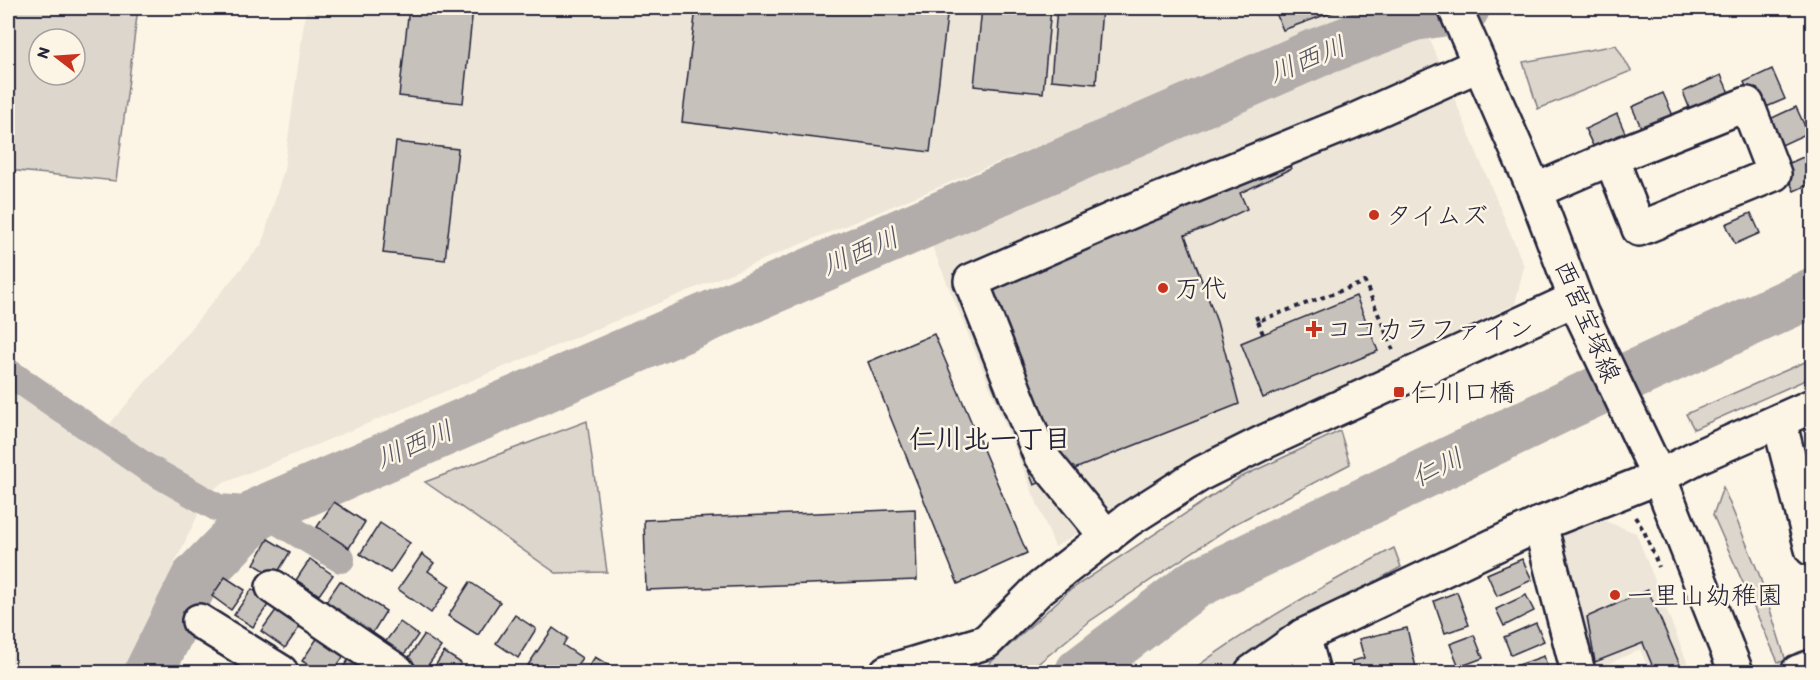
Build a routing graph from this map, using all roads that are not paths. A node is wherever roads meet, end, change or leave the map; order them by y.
1 (1460, 20) edge
2 (1478, 65) junction
3 (1611, 158) junction
4 (1535, 191) junction
5 (1578, 306) junction
6 (1812, 406) edge
7 (1779, 420) junction
8 (1657, 471) junction
9 (1540, 524) junction
10 (1107, 537) junction
11 (1812, 549) edge
12 (273, 587) dead end
13 (199, 621) dead end
14 (1303, 636) junction
15 (986, 642) junction
16 (1812, 667) edge
17 (281, 672) edge
18 (398, 672) edge
19 (886, 672) edge
20 (957, 672) edge
21 (1252, 672) edge
22 (1313, 672) edge
23 (1578, 672) edge
24 (1736, 672) edge
25 (1798, 672) edge

1 - 2 street, 西宮宝塚線
2 - 4 street, 西宮宝塚線
2 - 10 street
3 - 3 street
3 - 4 street
4 - 5 street, 西宮宝塚線
5 - 8 street, 西宮宝塚線
5 - 10 street
6 - 7 street
7 - 8 street
7 - 11 street
8 - 9 street
8 - 24 street, 西宮宝塚線
9 - 14 street
9 - 23 street
10 - 15 street
12 - 18 street
13 - 17 street
14 - 21 street
14 - 22 street
15 - 19 street
15 - 20 street
16 - 25 street

